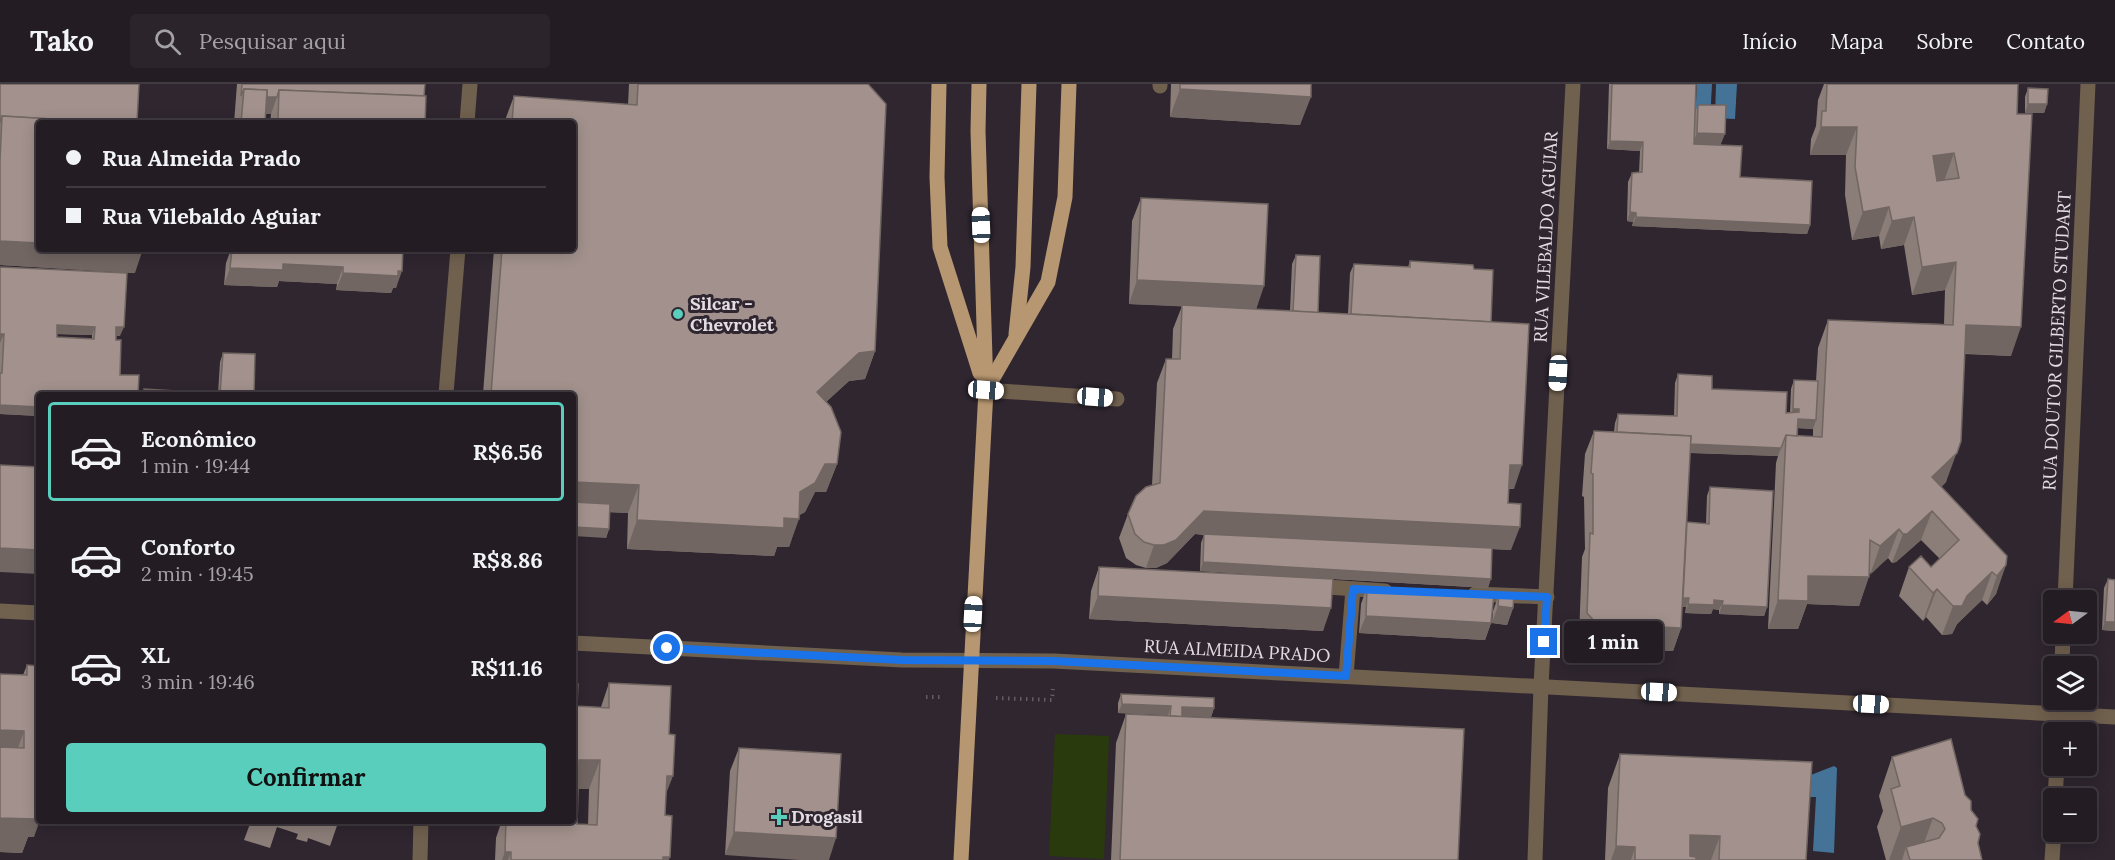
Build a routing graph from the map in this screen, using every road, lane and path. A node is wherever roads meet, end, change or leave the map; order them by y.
1 (470, 84) edge
2 (939, 84) edge
3 (979, 84) edge
4 (1029, 84) edge
5 (1069, 84) edge
6 (1573, 84) edge
7 (2088, 84) edge
8 (467, 120) edge
9 (458, 252) edge
10 (1016, 340) junction
11 (986, 390) junction
12 (446, 392) edge
13 (1117, 399) dead end
14 (1294, 585) edge
15 (1353, 589) junction
16 (2065, 590) edge
17 (1400, 591) edge
18 (1458, 594) edge
19 (1547, 597) junction
20 (0, 611) edge
21 (36, 614) edge
22 (576, 643) edge
23 (970, 660) junction
24 (1346, 676) junction
25 (1541, 686) junction
26 (2043, 706) edge
27 (2076, 710) edge
28 (2115, 717) edge
29 (422, 824) edge
30 (2053, 842) edge
31 (420, 860) edge
32 (961, 860) edge
33 (1536, 860) edge
34 (2052, 860) edge

1 - 8 street
2 - 11 main road
3 - 11 main road
4 - 10 main road
5 - 10 main road
6 - 19 street, RUA VILEBALDO AGUIAR
7 - 16 street, RUA DOUTOR GILBERTO STUDART
9 - 12 street
10 - 11 main road
11 - 13 street
11 - 23 main road
14 - 15 street
15 - 17 street
15 - 24 street
18 - 19 street
19 - 25 street, RUA VILEBALDO AGUIAR
20 - 21 street
22 - 23 street, RUA ALMEIDA PRADO
23 - 24 street, RUA ALMEIDA PRADO
23 - 32 main road
24 - 25 street, RUA ALMEIDA PRADO
25 - 26 street, RUA ALMEIDA PRADO
25 - 33 street, RUA VILEBALDO AGUIAR
27 - 28 street, RUA ALMEIDA PRADO
29 - 31 street
30 - 34 street

